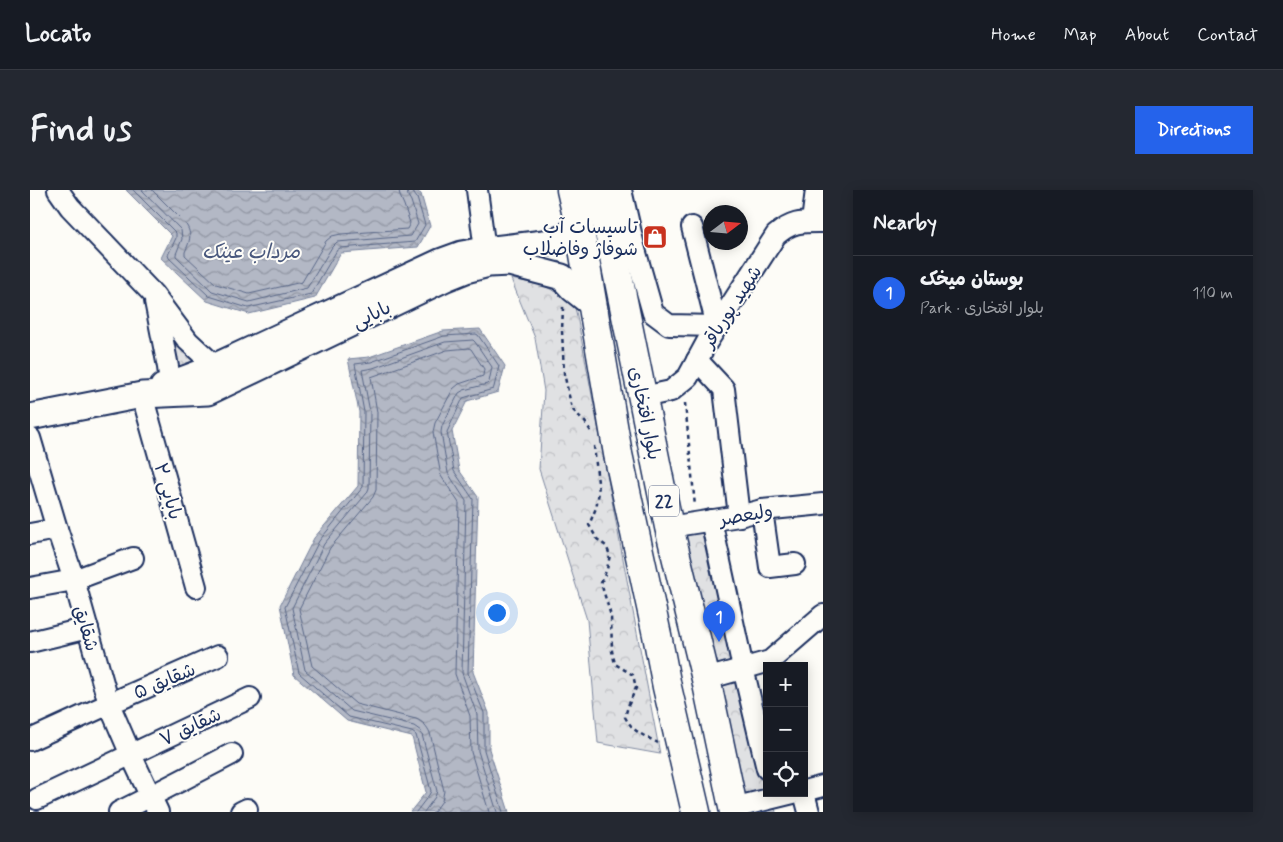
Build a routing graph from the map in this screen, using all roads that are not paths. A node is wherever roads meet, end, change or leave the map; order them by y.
1 (58, 190) edge
2 (477, 190) edge
3 (571, 190) edge
4 (598, 190) edge
5 (621, 190) edge
6 (816, 190) edge
7 (817, 222) edge
8 (579, 225) junction
9 (692, 228) dead end
10 (552, 242) junction
11 (485, 250) junction
12 (558, 277) junction
13 (153, 294) junction
14 (593, 305) junction
15 (717, 326) junction
16 (697, 360) junction
17 (215, 366) junction
18 (170, 384) junction
19 (142, 395) junction
20 (643, 397) junction
21 (30, 417) edge
22 (30, 438) edge
23 (35, 475) edge
24 (823, 504) edge
25 (762, 510) junction
26 (739, 516) junction
27 (711, 520) junction
28 (669, 527) junction
29 (57, 529) junction
30 (30, 534) edge
31 (133, 558) dead end
32 (795, 564) dead end
33 (74, 580) junction
34 (196, 587) dead end
35 (30, 588) edge
36 (686, 600) junction
37 (823, 615) edge
38 (88, 628) junction
39 (657, 635) junction
40 (30, 642) edge
41 (218, 656) dead end
42 (742, 668) junction
43 (706, 679) junction
44 (250, 698) dead end
45 (109, 704) junction
46 (714, 722) junction
47 (30, 740) edge
48 (763, 753) edge
49 (232, 754) dead end
50 (131, 755) junction
51 (823, 786) edge
52 (808, 791) edge
53 (805, 797) edge
54 (37, 799) dead end
55 (779, 799) edge
56 (155, 804) edge
57 (694, 805) edge
58 (734, 810) edge
59 (119, 812) edge
60 (808, 812) edge

1 - 13 street
2 - 11 street
3 - 8 highway, بلوار افتخاری / 22
4 - 20 highway, بلوار افتخاری / 22
5 - 15 street
6 - 7 street
7 - 15 street, شهید پورباقر
8 - 10 main road, بابایی
8 - 14 highway, بلوار افتخاری / 22
9 - 15 street
10 - 11 main road, بابایی
10 - 12 main road
11 - 17 main road, بابایی
12 - 14 main road, بابایی
12 - 19 main road, بابایی
13 - 17 street
13 - 18 street
14 - 39 highway, بلوار افتخاری / 22
15 - 16 street, شهید پورباقر
16 - 20 street, شهید پورباقر
16 - 26 street
17 - 18 main road, بابایی
18 - 19 main road, بابایی
19 - 21 main road, بابایی
19 - 34 street, بابایی ۲
20 - 28 highway, بلوار افتخاری / 22
22 - 23 street, شقایق
23 - 29 street, شقایق
24 - 25 street, ولیعصر
25 - 26 street, ولیعصر
25 - 32 street
26 - 27 street, ولیعصر
27 - 28 street, ولیعصر
27 - 42 street
28 - 36 highway, بلوار افتخاری / 22
29 - 30 street
29 - 33 street, شقایق
31 - 33 street
33 - 35 street
33 - 38 street, شقایق
36 - 39 highway
36 - 43 highway, بلوار افتخاری / 22
37 - 42 street
38 - 40 street
38 - 45 street, شقایق
39 - 57 highway, بلوار افتخاری / 22
41 - 45 street, شقایق ۵
42 - 43 street
42 - 48 street
43 - 46 highway, بلوار افتخاری / 22
44 - 50 street, شقایق ۷
45 - 47 street, شقایق ۵
45 - 50 street, شقایق
46 - 57 highway
46 - 58 highway, بلوار افتخاری / 22
49 - 56 street
50 - 54 street, شقایق ۷
50 - 56 street, شقایق
51 - 52 street
53 - 60 street
55 - 58 street
56 - 59 street

